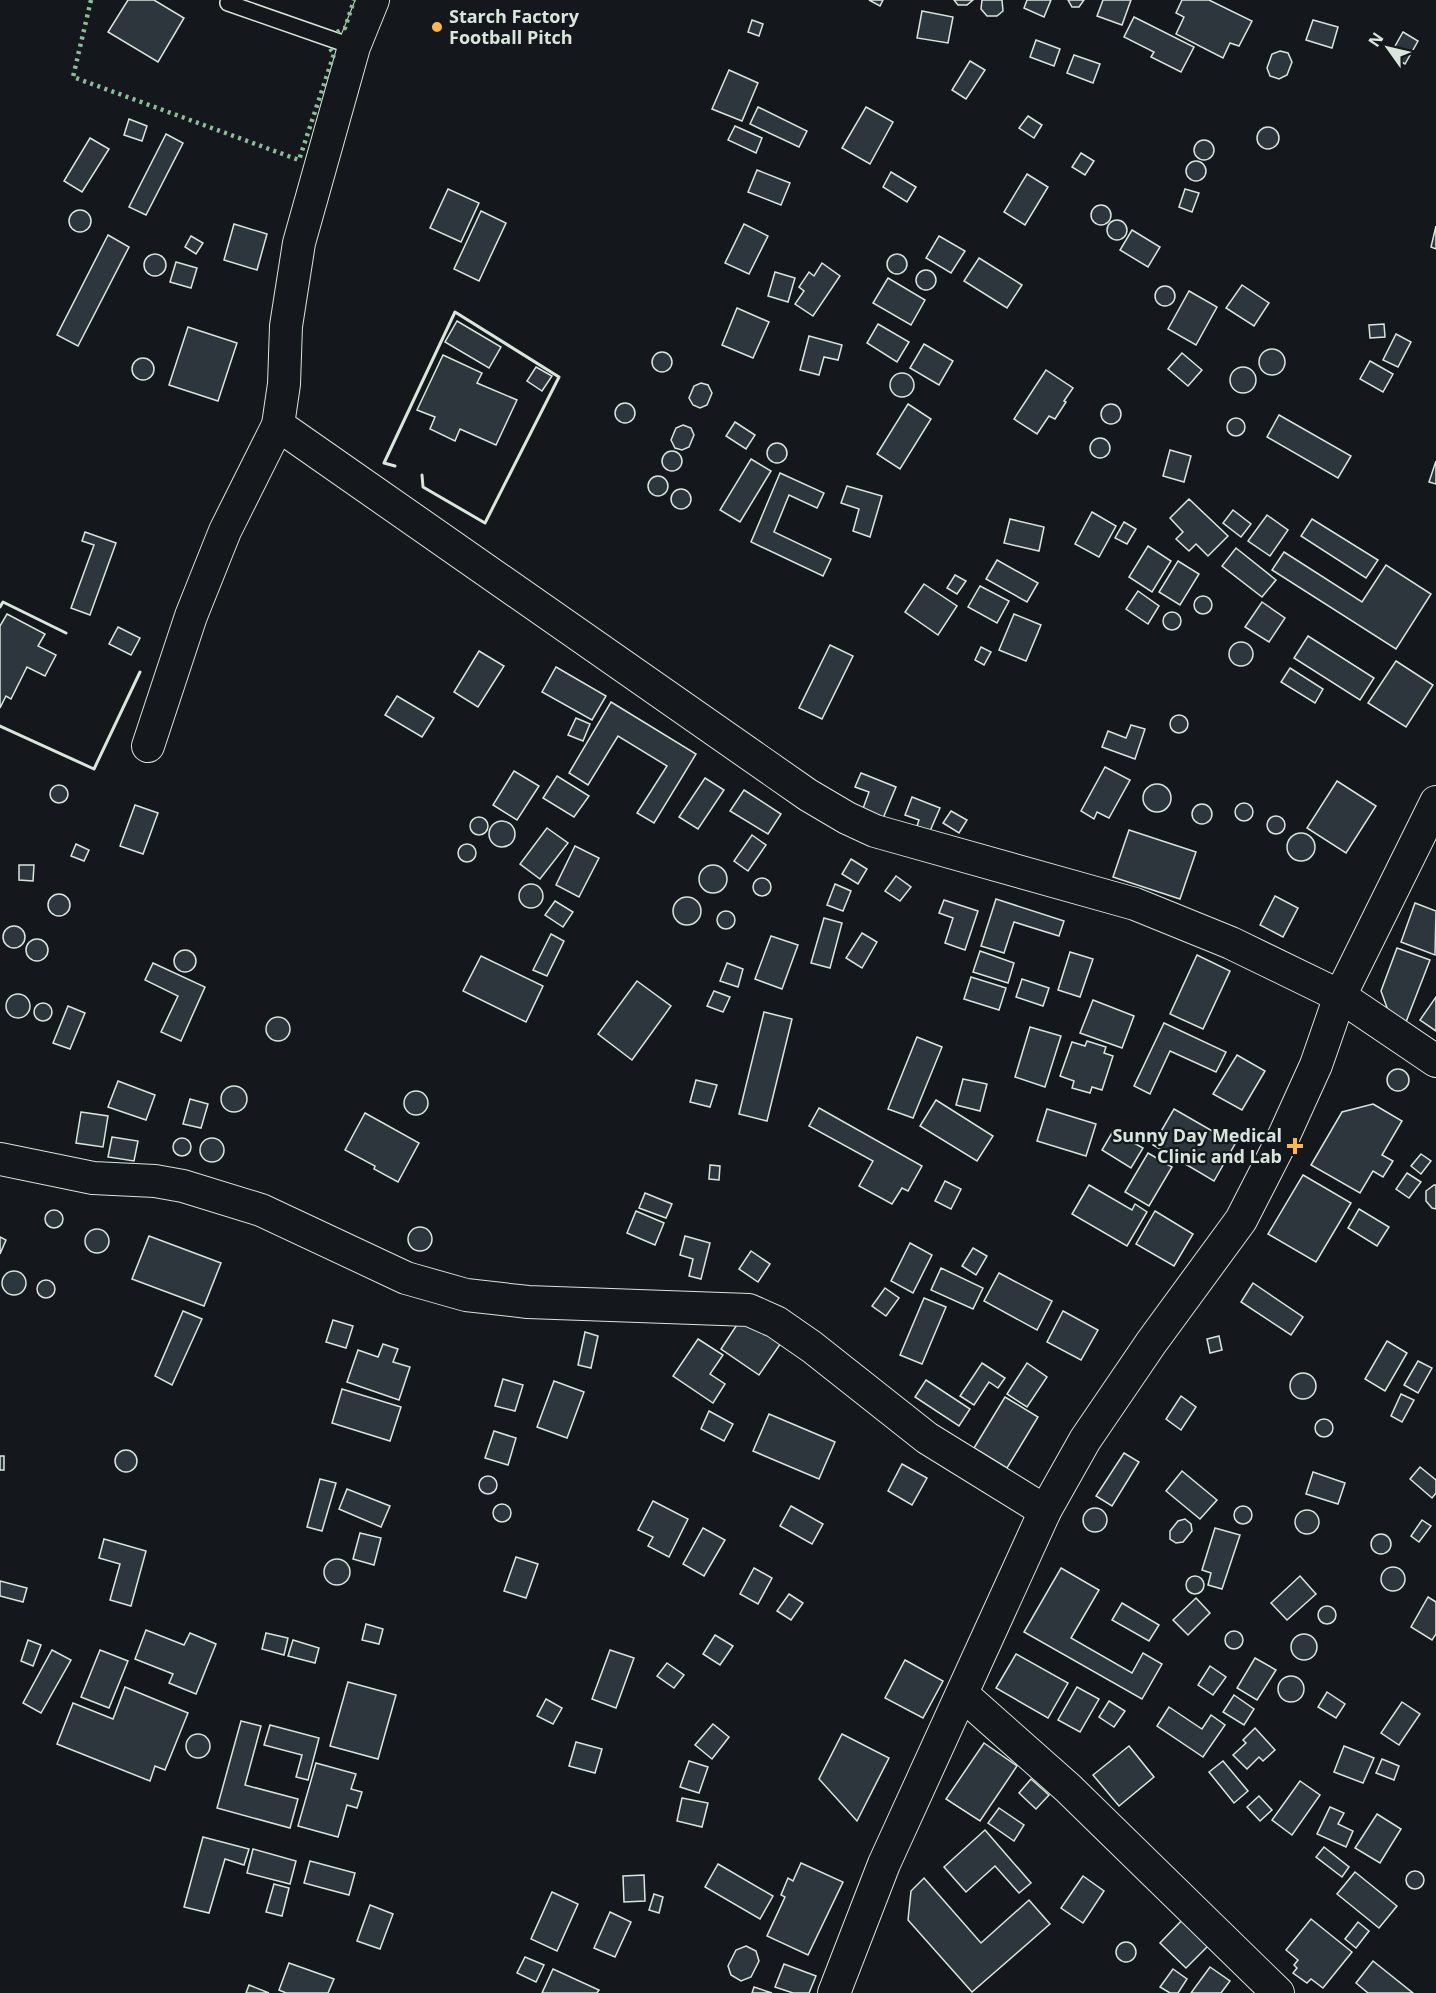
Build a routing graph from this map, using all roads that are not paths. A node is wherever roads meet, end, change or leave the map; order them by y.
1 (373, 0) edge
2 (228, 3) dead end
3 (354, 47) junction
4 (278, 425) junction
5 (148, 746) dead end
6 (1436, 802) edge
7 (1340, 996) junction
8 (1436, 1061) edge
9 (0, 1159) edge
10 (1045, 1511) junction
11 (962, 1694) junction
12 (834, 1993) edge
13 (1278, 1993) edge

1 - 3 street
2 - 3 lane
3 - 4 street
4 - 5 street
4 - 7 street
6 - 7 street
7 - 8 street
7 - 10 street
9 - 10 street
10 - 11 street
11 - 12 street
11 - 13 street

